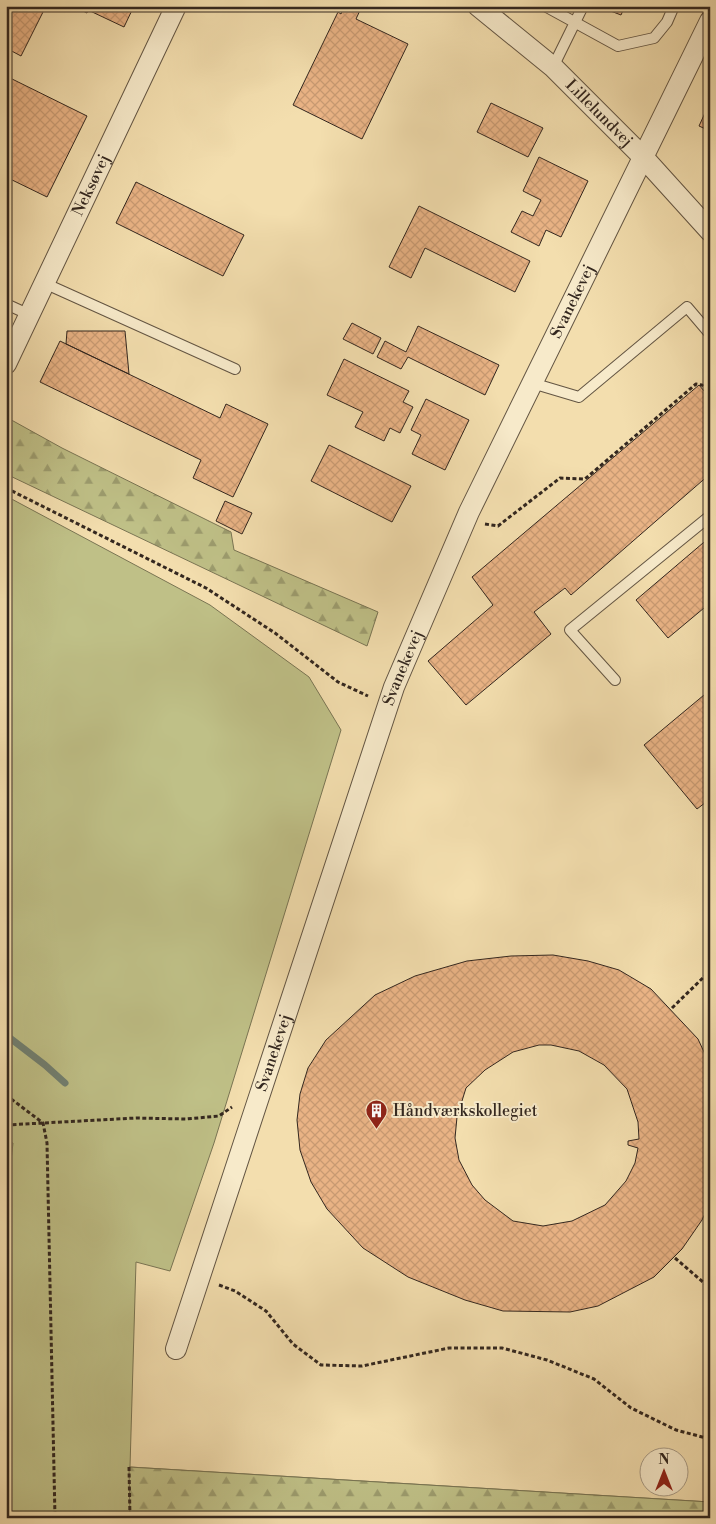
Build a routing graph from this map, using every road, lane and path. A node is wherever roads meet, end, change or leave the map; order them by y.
1 (176, 6) edge
2 (478, 6) edge
3 (545, 6) edge
4 (583, 6) edge
5 (674, 6) edge
6 (710, 21) edge
7 (574, 24) junction
8 (553, 67) junction
9 (643, 157) junction
10 (710, 231) edge
11 (44, 283) junction
12 (6, 304) edge
13 (30, 315) junction
14 (710, 334) edge
15 (6, 364) edge
16 (235, 369) dead end
17 (532, 383) junction
18 (710, 394) edge
19 (6, 488) edge
20 (469, 512) junction
21 (710, 516) edge
22 (615, 680) dead end
23 (371, 698) dead end
24 (710, 971) edge
25 (672, 1008) dead end
26 (6, 1095) edge
27 (235, 1104) dead end
28 (43, 1124) junction
29 (6, 1125) edge
30 (675, 1258) dead end
31 (199, 1278) junction
32 (710, 1288) edge
33 (176, 1349) dead end
34 (710, 1440) edge
35 (130, 1467) dead end
36 (55, 1518) edge
37 (130, 1518) edge

1 - 11 street, Neksøvej
2 - 8 street, Lillelundvej
3 - 7 lane
4 - 7 lane
5 - 7 lane
6 - 9 street, Svanekevej
7 - 8 lane
8 - 9 street, Lillelundvej
9 - 10 street, Lillelundvej
9 - 17 street, Svanekevej
11 - 13 street, Neksøvej
11 - 16 lane
12 - 13 lane
13 - 15 street, Neksøvej
14 - 17 lane
17 - 20 street, Svanekevej
18 - 20 path
19 - 23 path
20 - 31 street, Svanekevej
21 - 22 lane
24 - 25 path
26 - 28 path
27 - 28 path
28 - 29 path
28 - 36 path
30 - 32 path
31 - 33 street, Svanekevej
31 - 34 path
35 - 37 path

